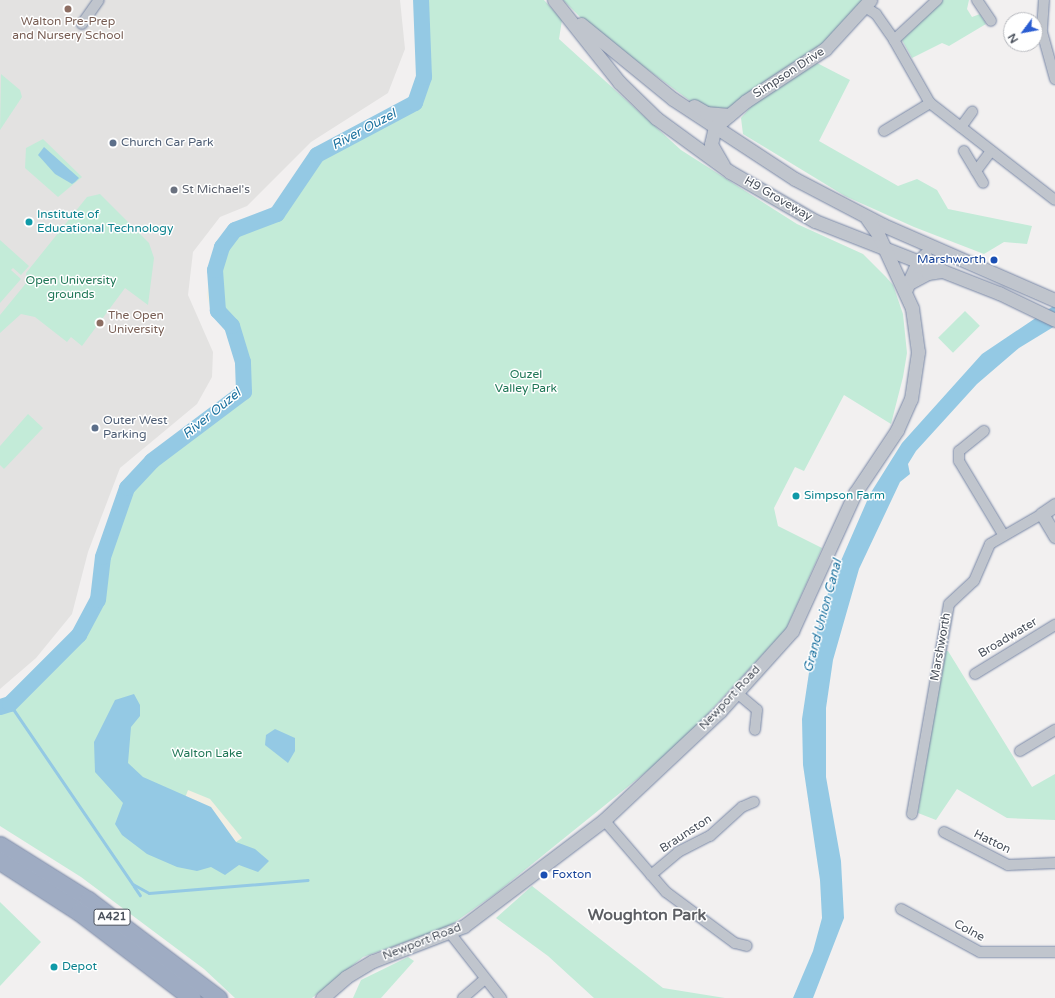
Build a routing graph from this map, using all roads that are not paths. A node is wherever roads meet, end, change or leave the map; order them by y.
1 (99, 0) edge
2 (555, 0) edge
3 (937, 0) edge
4 (978, 0) edge
5 (1044, 0) edge
6 (868, 3) edge
7 (991, 21) dead end
8 (82, 24) dead end
9 (894, 40) junction
10 (1053, 65) edge
11 (633, 68) junction
12 (1055, 79) edge
13 (930, 103) junction
14 (734, 112) junction
15 (972, 112) dead end
16 (961, 127) junction
17 (884, 131) dead end
18 (717, 134) junction
19 (688, 142) junction
20 (964, 151) dead end
21 (991, 151) junction
22 (976, 171) junction
23 (730, 172) junction
24 (983, 183) dead end
25 (1055, 200) edge
26 (867, 218) junction
27 (936, 247) junction
28 (884, 248) junction
29 (919, 260) junction
30 (943, 271) junction
31 (908, 287) junction
32 (1055, 300) edge
33 (1055, 320) edge
34 (984, 431) dead end
35 (1055, 505) edge
36 (1042, 514) junction
37 (1004, 536) junction
38 (1055, 536) edge
39 (1055, 625) edge
40 (975, 674) dead end
41 (737, 693) junction
42 (755, 730) dead end
43 (1055, 730) edge
44 (1020, 751) dead end
45 (754, 802) dead end
46 (912, 814) dead end
47 (604, 820) junction
48 (944, 832) dead end
49 (0, 845) edge
50 (0, 861) edge
51 (1055, 863) edge
52 (651, 875) junction
53 (901, 909) dead end
54 (450, 933) junction
55 (748, 946) dead end
56 (1055, 952) edge
57 (485, 979) junction
58 (192, 998) edge
59 (218, 998) edge
60 (323, 998) edge
61 (463, 998) edge
62 (501, 998) edge

1 - 8 street
2 - 11 street, H9 Groveway
2 - 19 street, H9 Groveway
3 - 9 street
4 - 7 street
5 - 10 street
6 - 9 street
6 - 14 street, Simpson Drive
9 - 13 street
10 - 12 street
11 - 14 street
11 - 18 street, H9 Groveway
13 - 16 street
13 - 17 street
14 - 18 street
15 - 16 street
16 - 21 street
18 - 19 street
18 - 23 street
18 - 26 street, H9 Groveway
19 - 23 street, H9 Groveway
20 - 22 street
21 - 22 street
21 - 25 street
22 - 24 street
23 - 28 street, H9 Groveway
26 - 27 street, H9 Groveway
26 - 28 street, Newport Road
27 - 29 street
27 - 32 street, H9 Groveway
28 - 29 street, H9 Groveway
28 - 31 street, Newport Road
29 - 30 street, H9 Groveway
29 - 31 street
30 - 31 street
30 - 33 street, H9 Groveway
31 - 41 street, Newport Road
34 - 37 street
35 - 36 street, Marshworth
36 - 37 street, Marshworth
36 - 38 street
37 - 46 street, Marshworth
39 - 40 street, Broadwater
41 - 42 street
41 - 47 street, Newport Road
43 - 44 street
45 - 52 street, Braunston
47 - 52 street
47 - 54 street, Newport Road
48 - 51 street, Hatton
49 - 59 highway, A421
50 - 58 highway, A421
52 - 55 street
53 - 56 street, Colne
54 - 57 street
54 - 60 street, Newport Road
57 - 61 street
57 - 62 street

